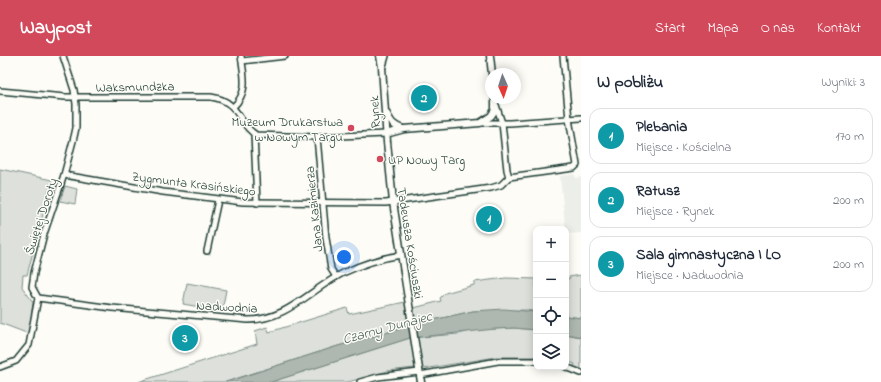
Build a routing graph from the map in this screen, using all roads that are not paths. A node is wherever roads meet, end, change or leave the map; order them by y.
1 (62, 56) edge
2 (285, 56) edge
3 (380, 56) edge
4 (386, 56) edge
5 (490, 56) edge
6 (562, 56) edge
7 (242, 58) edge
8 (382, 67) junction
9 (491, 68) edge
10 (0, 91) edge
11 (75, 97) junction
12 (496, 104) edge
13 (497, 104) edge
14 (233, 107) junction
15 (386, 112) junction
16 (581, 118) edge
17 (569, 119) junction
18 (480, 123) junction
19 (502, 123) junction
20 (404, 129) junction
21 (254, 134) junction
22 (386, 134) junction
23 (317, 137) junction
24 (64, 175) junction
25 (508, 177) junction
26 (218, 200) junction
27 (322, 202) junction
28 (393, 202) junction
29 (257, 203) junction
30 (207, 251) dead end
31 (401, 255) junction
32 (336, 277) junction
33 (38, 298) junction
34 (533, 361) edge
35 (0, 367) edge
36 (569, 368) edge
37 (581, 373) edge
38 (420, 377) edge
39 (360, 382) edge

1 - 11 street, Świętej Doroty
2 - 7 street
3 - 8 street, Rynek
4 - 8 street, Rynek
5 - 9 street
6 - 17 street
7 - 14 street
8 - 15 street, Rynek
10 - 11 street, Waksmundzka
11 - 14 street, Waksmundzka
11 - 24 street, Świętej Doroty
12 - 18 street
13 - 19 street
14 - 21 street, Waksmundzka
15 - 20 street
15 - 22 street, Rynek
16 - 17 street, Rynek
17 - 19 street, Rynek
17 - 25 street
18 - 19 street, Rynek
18 - 20 street, Rynek
19 - 25 street
20 - 22 street, Rynek
21 - 23 street
21 - 29 street
22 - 23 street
22 - 28 street, Tadeusza Kościuszki
23 - 27 street, Jana Kazimierza
24 - 26 street, Zygmunta Krasińskiego
24 - 33 street, Świętej Doroty
25 - 28 street, Zygmunta Krasińskiego
26 - 29 street, Zygmunta Krasińskiego
26 - 30 street
27 - 28 street, Zygmunta Krasińskiego
27 - 29 street, Zygmunta Krasińskiego
27 - 32 street, Jana Kazimierza
28 - 31 street, Tadeusza Kościuszki
31 - 32 street, Nadwodnia
31 - 38 street, Tadeusza Kościuszki
32 - 33 street, Nadwodnia
33 - 35 street, Świętej Doroty
34 - 38 street
36 - 37 street
38 - 39 street

